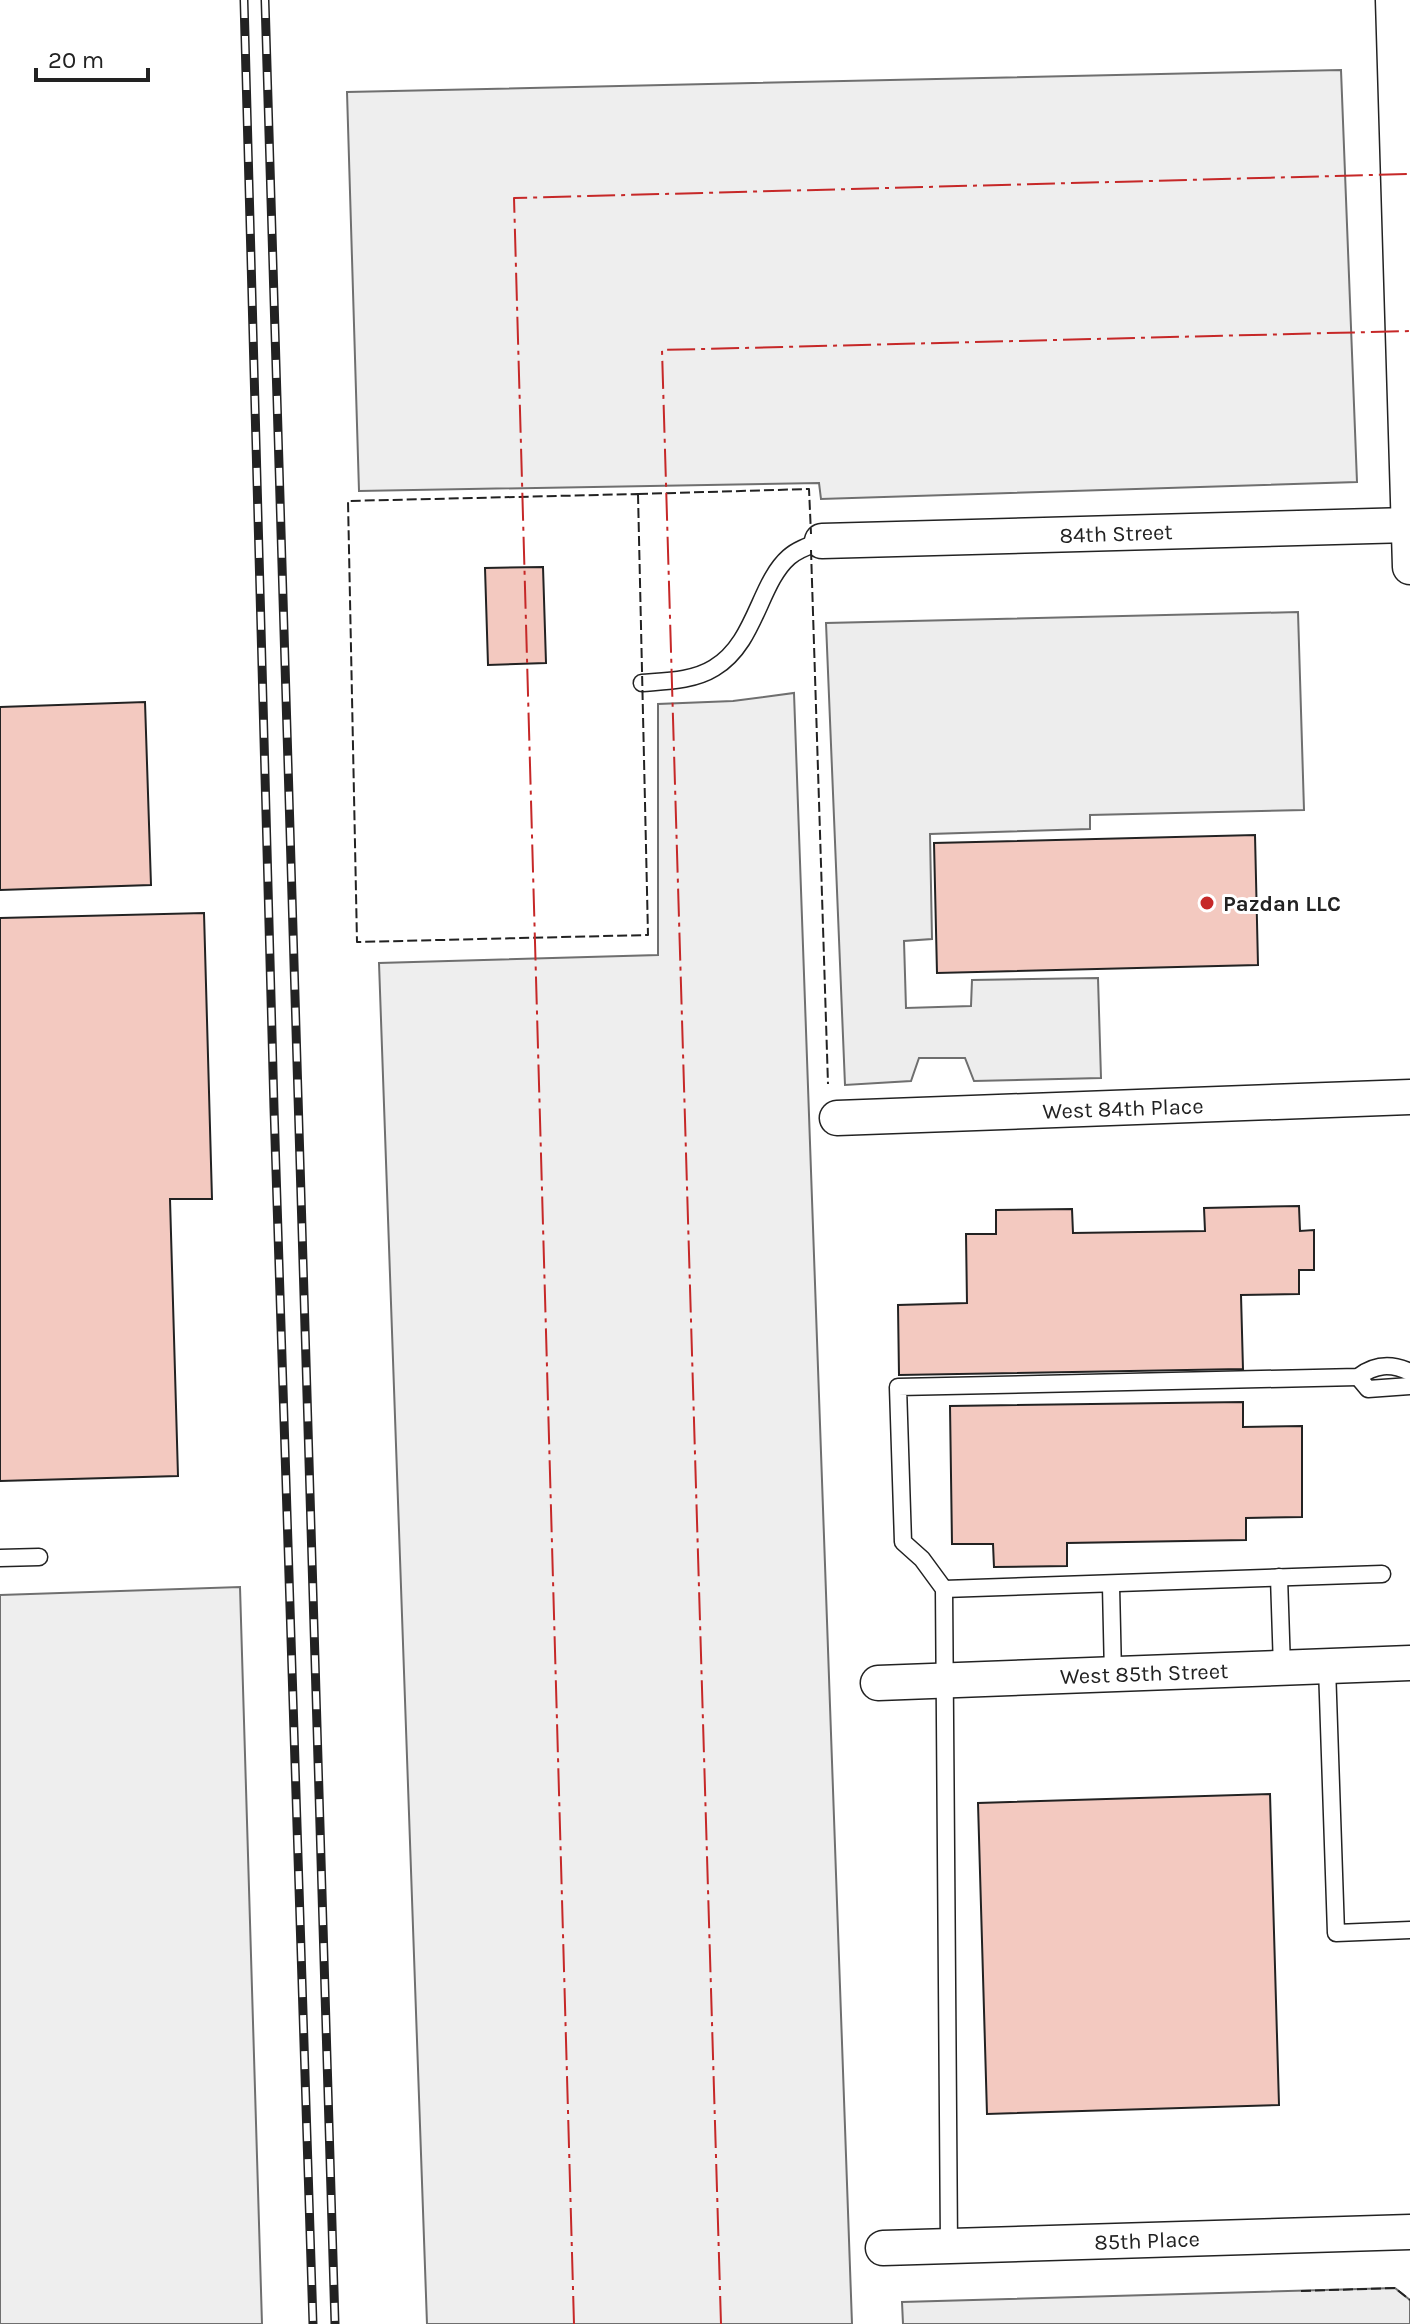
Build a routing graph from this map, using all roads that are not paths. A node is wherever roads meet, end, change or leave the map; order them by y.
1 (1393, 0) edge
2 (1409, 525) edge
3 (822, 541) joint
4 (1410, 567) edge
5 (642, 683) dead end
6 (1410, 1097) edge
7 (837, 1118) dead end
8 (1410, 1372) edge
9 (1358, 1377) junction
10 (1410, 1386) edge
11 (39, 1557) dead end
12 (0, 1558) edge
13 (1382, 1574) dead end
14 (1279, 1577) junction
15 (1111, 1586) junction
16 (944, 1589) junction
17 (1410, 1663) edge
18 (1327, 1667) junction
19 (1282, 1668) junction
20 (1113, 1675) junction
21 (945, 1680) junction
22 (878, 1683) dead end
23 (1410, 1930) edge
24 (1410, 2232) edge
25 (949, 2245) junction
26 (883, 2248) dead end

1 - 2 street
2 - 3 street, 84th Street
2 - 4 street
3 - 5 lane
6 - 7 street, West 84th Place
8 - 9 lane
9 - 10 lane
9 - 16 lane
11 - 12 lane
13 - 14 lane
14 - 15 lane
14 - 19 lane
15 - 16 lane
15 - 20 lane
16 - 21 lane
17 - 18 street, West 85th Street
18 - 19 street, West 85th Street
18 - 23 lane
19 - 20 street, West 85th Street
20 - 21 street, West 85th Street
21 - 22 street, West 85th Street
21 - 25 lane
24 - 25 street, 85th Place
25 - 26 street, 85th Place

